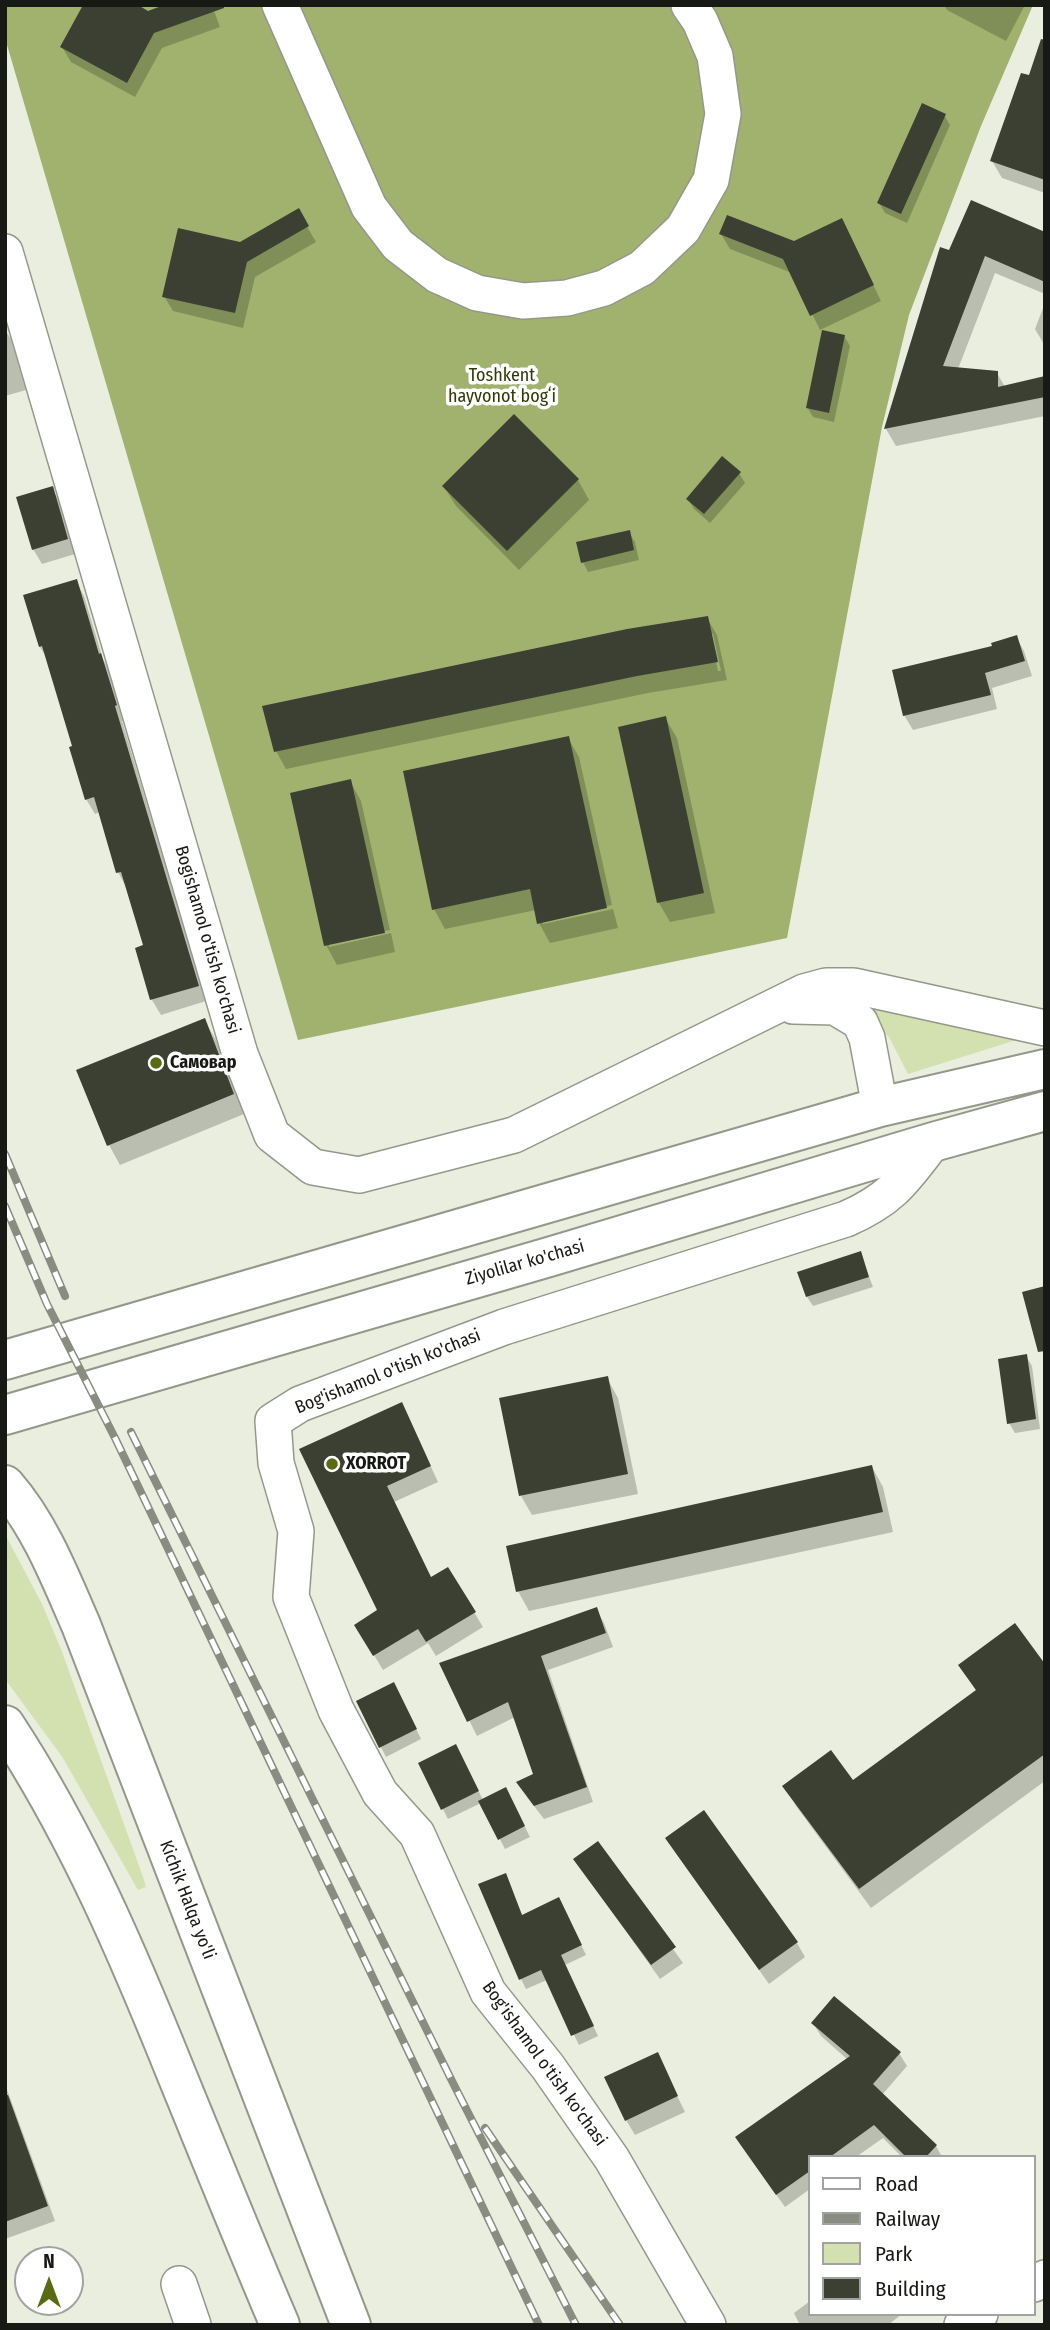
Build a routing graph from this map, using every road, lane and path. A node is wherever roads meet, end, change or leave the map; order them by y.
1 (280, 5) edge
2 (689, 5) edge
3 (5, 252) edge
4 (779, 1006) junction
5 (1045, 1028) edge
6 (1045, 1069) edge
7 (880, 1107) junction
8 (1045, 1111) edge
9 (933, 1142) junction
10 (534, 1208) junction
11 (549, 1257) junction
12 (5, 1360) edge
13 (5, 1415) edge
14 (12, 1493) edge
15 (5, 1725) edge
16 (179, 2284) dead end
17 (978, 2316) edge
18 (193, 2325) edge
19 (280, 2325) edge
20 (351, 2325) edge
21 (708, 2325) edge
22 (962, 2325) edge

1 - 2 street
3 - 4 street, Bogishamol o'tish ko'chasi
4 - 5 street, Bogishamol o'tish ko'chasi
4 - 7 street, Bogishamol o'tish ko'chasi
6 - 7 main road
7 - 10 main road
8 - 9 main road, Ziyolilar ko'chasi
9 - 11 main road, Ziyolilar ko'chasi
9 - 21 street, Bog'ishamol o'tish ko'chasi
10 - 11 main road
10 - 12 main road
11 - 13 main road, Ziyolilar ko'chasi
14 - 20 main road, Kichik Halqa yo'li
15 - 19 main road
16 - 18 street
17 - 22 street

